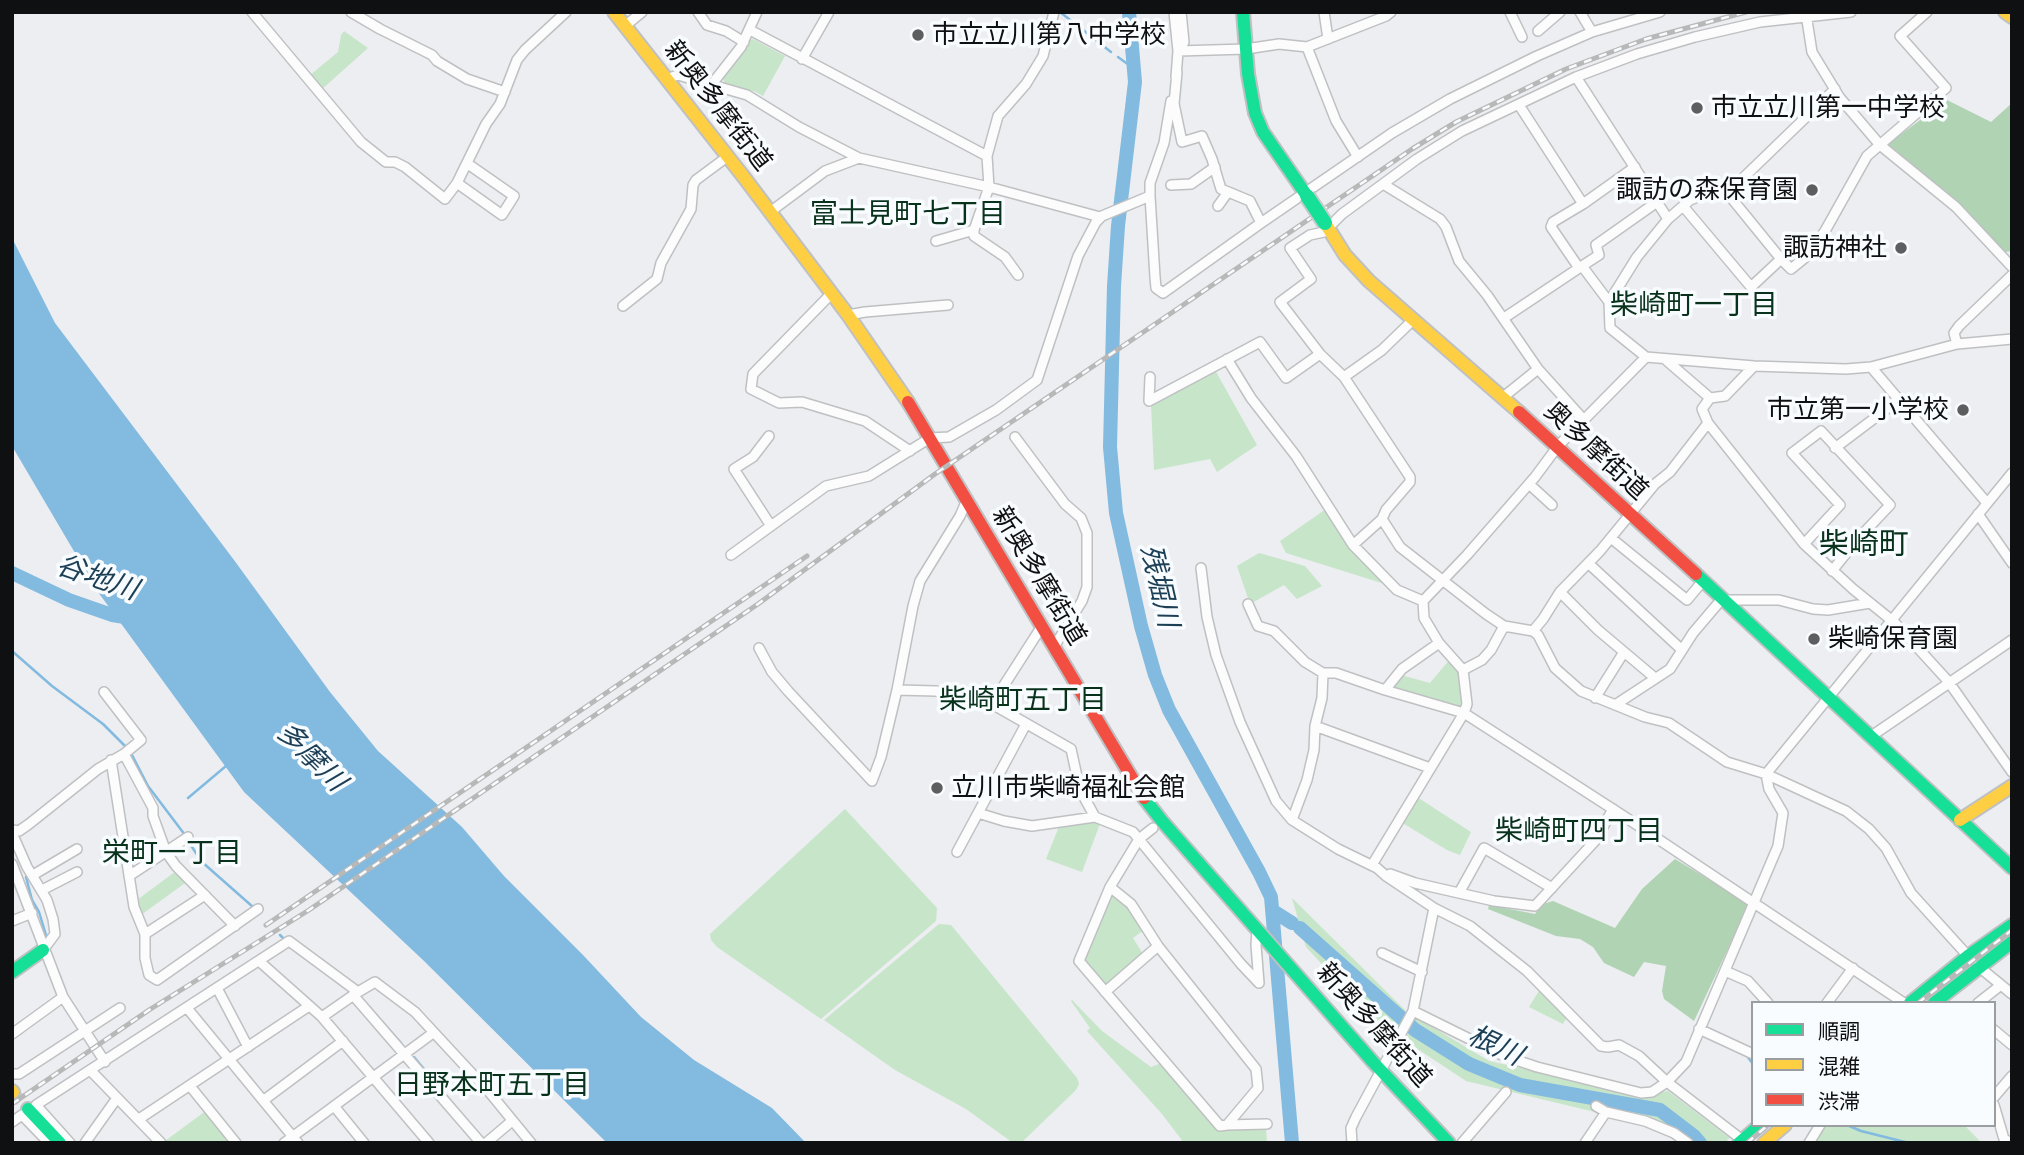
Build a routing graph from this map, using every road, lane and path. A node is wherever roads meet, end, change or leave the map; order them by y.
1 (252, 12) edge
2 (351, 12) edge
3 (566, 12) edge
4 (614, 12) edge
5 (642, 12) edge
6 (698, 12) edge
7 (757, 12) edge
8 (830, 12) edge
9 (1054, 12) edge
10 (1174, 12) edge
11 (1181, 12) edge
12 (1243, 12) edge
13 (1324, 12) edge
14 (1391, 12) edge
15 (1510, 12) edge
16 (1560, 12) edge
17 (1580, 12) edge
18 (1660, 12) edge
19 (1851, 12) edge
20 (1927, 12) edge
21 (2005, 12) edge
22 (1806, 14) edge
23 (2012, 17) edge
24 (625, 26) junction
25 (750, 30) junction
26 (1538, 31) dead end
27 (1592, 32) junction
28 (1522, 37) dead end
29 (1328, 39) junction
30 (744, 41) junction
31 (1307, 47) junction
32 (1246, 49) junction
33 (1178, 51) junction
34 (803, 59) junction
35 (1177, 72) junction
36 (1576, 77) junction
37 (666, 79) junction
38 (712, 84) junction
39 (1835, 89) junction
40 (505, 92) junction
41 (1519, 105) junction
42 (1880, 145) junction
43 (987, 156) junction
44 (727, 157) junction
45 (1358, 157) junction
46 (859, 158) junction
47 (468, 164) junction
48 (1215, 167) junction
49 (1635, 167) junction
50 (457, 183) junction
51 (1383, 184) junction
52 (1171, 185) dead end
53 (989, 187) junction
54 (1724, 189) junction
55 (1228, 192) junction
56 (1306, 195) junction
57 (1145, 198) junction
58 (1657, 202) junction
59 (1583, 204) junction
60 (1218, 206) dead end
61 (1683, 206) junction
62 (770, 212) junction
63 (1101, 216) junction
64 (1668, 219) junction
65 (1261, 223) junction
66 (1327, 225) junction
67 (974, 230) junction
68 (936, 241) dead end
69 (1781, 259) junction
70 (1580, 267) junction
71 (2012, 267) edge
72 (1018, 275) dead end
73 (2012, 275) edge
74 (831, 294) junction
75 (1609, 302) junction
76 (948, 305) dead end
77 (623, 306) dead end
78 (848, 315) junction
79 (1504, 318) junction
80 (1413, 320) junction
81 (2012, 339) edge
82 (1956, 344) junction
83 (1320, 354) junction
84 (1646, 357) junction
85 (1227, 359) junction
86 (1665, 360) junction
87 (1754, 366) junction
88 (1871, 366) junction
89 (1538, 369) junction
90 (1150, 377) dead end
91 (1344, 377) junction
92 (1502, 398) junction
93 (1710, 398) junction
94 (1900, 399) junction
95 (1584, 420) junction
96 (1708, 423) junction
97 (769, 436) dead end
98 (1015, 437) dead end
99 (930, 438) junction
100 (1558, 446) junction
101 (1835, 448) junction
102 (910, 451) junction
103 (2012, 473) edge
104 (1529, 485) junction
105 (966, 502) junction
106 (1987, 503) junction
107 (1552, 505) dead end
108 (1629, 514) junction
109 (1978, 514) junction
110 (1382, 519) junction
111 (771, 526) junction
112 (1611, 538) junction
113 (1804, 544) junction
114 (1353, 545) junction
115 (731, 555) dead end
116 (1588, 563) junction
117 (2012, 563) edge
118 (1202, 568) dead end
119 (1832, 571) junction
120 (1444, 579) junction
121 (1702, 582) junction
122 (1560, 592) junction
123 (1721, 600) junction
124 (1423, 601) junction
125 (1248, 604) dead end
126 (1870, 604) junction
127 (1891, 620) junction
128 (1042, 626) junction
129 (1504, 626) junction
130 (1533, 631) junction
131 (2012, 640) edge
132 (1439, 643) junction
133 (1054, 647) junction
134 (759, 648) dead end
135 (1682, 650) junction
136 (1624, 652) junction
137 (1463, 670) junction
138 (1323, 673) junction
139 (1655, 678) junction
140 (1948, 681) junction
141 (897, 690) junction
142 (1385, 690) junction
143 (104, 692) dead end
144 (1595, 698) junction
145 (1827, 698) junction
146 (992, 704) junction
147 (1615, 705) junction
148 (1464, 713) junction
149 (1026, 724) junction
150 (1315, 726) junction
151 (1870, 737) junction
152 (127, 751) junction
153 (111, 760) junction
154 (1430, 768) junction
155 (2012, 772) edge
156 (1766, 775) junction
157 (2012, 786) edge
158 (1613, 809) junction
159 (978, 813) junction
160 (1095, 817) junction
161 (1292, 820) junction
162 (1960, 820) junction
163 (1153, 828) dead end
164 (12, 832) edge
165 (186, 838) dead end
166 (1139, 839) junction
167 (76, 849) dead end
168 (166, 852) junction
169 (957, 852) dead end
170 (12, 864) edge
171 (1374, 866) junction
172 (2012, 868) edge
173 (76, 872) dead end
174 (33, 875) junction
175 (129, 876) junction
176 (1110, 887) junction
177 (1552, 887) junction
178 (42, 890) junction
179 (1460, 893) junction
180 (205, 895) junction
181 (1755, 903) junction
182 (1434, 908) junction
183 (258, 909) dead end
184 (32, 913) junction
185 (12, 921) edge
186 (2012, 925) edge
187 (235, 926) junction
188 (1257, 930) junction
189 (145, 934) junction
190 (2012, 942) edge
191 (1158, 946) junction
192 (43, 950) junction
193 (1382, 953) dead end
194 (259, 961) junction
195 (1973, 961) junction
196 (1853, 968) junction
197 (1725, 971) junction
198 (12, 972) edge
199 (1422, 972) junction
200 (2001, 985) junction
201 (217, 988) junction
202 (1105, 992) junction
203 (356, 993) junction
204 (2012, 994) edge
205 (63, 997) junction
206 (1766, 1001) edge
207 (1828, 1001) edge
208 (1900, 1001) edge
209 (1913, 1001) edge
210 (1936, 1001) edge
211 (1981, 1001) edge
212 (309, 1006) junction
213 (120, 1008) dead end
214 (187, 1008) junction
215 (1413, 1011) junction
216 (322, 1017) junction
217 (1699, 1029) junction
218 (83, 1031) junction
219 (1996, 1032) edge
220 (433, 1033) junction
221 (12, 1034) edge
222 (343, 1041) junction
223 (2012, 1045) edge
224 (248, 1047) junction
225 (405, 1053) junction
226 (1751, 1053) edge
227 (229, 1059) junction
228 (105, 1062) junction
229 (91, 1071) junction
230 (1381, 1071) junction
231 (12, 1074) edge
232 (374, 1076) junction
233 (2012, 1076) edge
234 (1667, 1082) junction
235 (190, 1086) junction
236 (1506, 1092) dead end
237 (1996, 1095) edge
238 (117, 1098) junction
239 (264, 1100) junction
240 (1596, 1105) dead end
241 (334, 1106) junction
242 (28, 1109) tunnel mouth
243 (1606, 1112) junction
244 (1996, 1112) edge
245 (139, 1119) junction
246 (512, 1121) junction
247 (12, 1122) edge
248 (1267, 1124) dead end
249 (1227, 1125) junction
250 (1758, 1127) edge
251 (1783, 1127) edge
252 (1819, 1127) edge
253 (295, 1139) edge
254 (1743, 1142) edge
255 (49, 1143) edge
256 (60, 1143) edge
257 (70, 1143) edge
258 (85, 1143) edge
259 (161, 1143) edge
260 (236, 1143) edge
261 (284, 1143) edge
262 (364, 1143) edge
263 (429, 1143) edge
264 (484, 1143) edge
265 (531, 1143) edge
266 (1352, 1143) edge
267 (1449, 1143) edge
268 (1462, 1143) edge
269 (1585, 1143) edge
270 (1688, 1143) edge
271 (1764, 1143) edge
272 (1809, 1143) edge
273 (2012, 1143) edge

1 - 50 street
2 - 40 street
3 - 40 street
4 - 24 main road, 新奥多摩街道
5 - 24 street
6 - 30 street
7 - 25 street
8 - 34 street
9 - 43 street
10 - 33 street
11 - 33 street
12 - 32 main road, 奥多摩街道
13 - 29 street
14 - 29 street
15 - 28 street
16 - 26 street
17 - 27 street
18 - 27 street
19 - 22 street
20 - 42 street
21 - 23 main road
22 - 36 street
22 - 39 street
24 - 37 main road, 新奥多摩街道
25 - 30 street
25 - 34 street
27 - 45 street
29 - 31 street
30 - 38 street
31 - 32 street
31 - 45 street
32 - 33 street
32 - 56 main road, 奥多摩街道
33 - 35 street
34 - 43 street
35 - 48 street
35 - 57 street
36 - 41 street
36 - 49 street
37 - 38 street
37 - 44 main road, 新奥多摩街道
38 - 46 street
39 - 42 street
39 - 54 street
40 - 47 street
41 - 51 street
41 - 59 street
42 - 69 street
42 - 71 street
43 - 53 street
44 - 62 main road, 新奥多摩街道
44 - 77 street
45 - 56 street
46 - 53 street
46 - 62 street
47 - 50 street
47 - 50 street
48 - 52 street
48 - 55 street
49 - 58 street
49 - 59 street
51 - 66 street
51 - 79 street
53 - 63 street
53 - 67 street
54 - 61 street
54 - 69 street
55 - 60 street
55 - 65 street
56 - 65 street
56 - 66 main road, 奥多摩街道, bridge
57 - 63 street
57 - 65 street
58 - 64 street
58 - 70 street
59 - 70 street
61 - 64 street
61 - 69 street
62 - 74 main road, 新奥多摩街道
63 - 99 street
64 - 75 street
66 - 80 main road, 奥多摩街道
66 - 83 street
67 - 68 street
67 - 72 street
70 - 75 street
70 - 79 street
73 - 82 street
74 - 78 main road, 新奥多摩街道
74 - 102 street
75 - 84 street
76 - 78 street
78 - 99 main road, 新奥多摩街道
79 - 89 street
80 - 91 street
80 - 92 main road, 奥多摩街道
81 - 82 street
82 - 88 street
83 - 85 street
83 - 91 street
84 - 86 street
84 - 95 street
85 - 90 street
85 - 114 street
86 - 87 street
86 - 93 street
87 - 88 street
87 - 93 street
88 - 94 street
89 - 92 street
89 - 95 street
91 - 110 street
92 - 100 main road, 奥多摩街道
93 - 96 street
94 - 101 street
94 - 106 street
95 - 100 street
96 - 108 street
96 - 113 street
97 - 111 street
98 - 133 street
99 - 102 street
99 - 105 main road, 新奥多摩街道
100 - 104 street
100 - 108 main road, 奥多摩街道
101 - 113 street
101 - 119 street
102 - 111 street
103 - 106 street
104 - 107 street
104 - 120 street
105 - 128 main road, 新奥多摩街道
105 - 141 street
106 - 109 street
108 - 112 street
108 - 121 main road, 奥多摩街道
109 - 117 street
109 - 127 street
110 - 114 street
110 - 120 street
111 - 115 street
112 - 116 street
112 - 121 street
113 - 119 street
114 - 124 street
116 - 122 street
116 - 135 street
118 - 161 street
119 - 126 street
120 - 124 street
120 - 129 street
121 - 123 main road, 奥多摩街道
122 - 130 street
122 - 136 street
123 - 126 street
123 - 135 street
123 - 145 main road, 奥多摩街道
124 - 132 street
125 - 138 street
126 - 127 street
127 - 140 street
127 - 145 street
128 - 133 main road, 新奥多摩街道
128 - 146 street
129 - 130 street
129 - 137 street
130 - 144 street
131 - 140 street
132 - 137 street
132 - 142 street
133 - 188 main road, 新奥多摩街道
134 - 141 street
135 - 139 street
136 - 139 street
136 - 144 street
137 - 148 street
138 - 142 street
138 - 150 street
139 - 147 street
140 - 151 street
140 - 155 street
141 - 146 street
142 - 148 street
143 - 152 street
144 - 147 street
145 - 151 main road, 奥多摩街道
145 - 156 street
146 - 149 street
147 - 156 street
148 - 154 street
148 - 158 street
149 - 159 street
149 - 160 street
150 - 154 street
150 - 161 street
151 - 162 main road, 奥多摩街道
152 - 153 street
152 - 168 street
153 - 164 street
153 - 175 street
154 - 171 street
156 - 181 street
156 - 195 street
157 - 162 main road
158 - 177 street
158 - 181 street
159 - 160 street
159 - 169 street
160 - 166 street
161 - 171 street
162 - 172 main road, 奥多摩街道
163 - 166 street
164 - 174 street
165 - 168 street
166 - 176 street
166 - 188 street
167 - 174 street
168 - 175 street
168 - 180 street
170 - 184 street
171 - 179 street
171 - 182 street
173 - 178 street
174 - 178 street
175 - 189 street
176 - 191 street
176 - 202 street
177 - 179 street
177 - 179 street
178 - 192 street
180 - 187 street
180 - 189 street
181 - 196 street
181 - 197 street
182 - 199 street
182 - 234 street
183 - 187 street
184 - 185 street
184 - 192 street
186 - 195 main road
187 - 189 street
188 - 230 main road, 新奥多摩街道
190 - 195 main road
191 - 202 street
191 - 249 street
192 - 198 main road
192 - 205 street
193 - 199 street
194 - 201 street
194 - 203 street
194 - 212 street
195 - 200 street
195 - 209 main road
195 - 210 main road
196 - 207 street
196 - 208 street
197 - 206 street
197 - 217 street
199 - 215 street
200 - 204 street
200 - 211 street
201 - 214 street
201 - 224 street
202 - 249 street
203 - 216 street
203 - 220 street
203 - 225 street
205 - 218 street
205 - 221 street
212 - 216 street
212 - 224 street
213 - 218 street
214 - 227 street
214 - 228 street
215 - 230 street
215 - 234 street
216 - 222 street
217 - 226 street
217 - 234 street
218 - 228 street
218 - 231 street
219 - 223 street
220 - 225 street
220 - 246 street
222 - 232 street
222 - 239 street
224 - 227 street
225 - 232 street
225 - 264 street
227 - 235 street
227 - 239 street
228 - 229 street
229 - 238 street
229 - 257 street
230 - 266 street
230 - 267 main road, 新奥多摩街道
232 - 241 street
232 - 263 street
233 - 237 street
234 - 254 street
235 - 245 street
235 - 260 street
236 - 268 street
238 - 245 street
238 - 258 street
239 - 253 street
240 - 243 street
241 - 253 street
241 - 262 street
242 - 256 main road
243 - 269 street
243 - 270 street
244 - 273 street
245 - 259 street
246 - 264 street
246 - 265 street
247 - 255 street
248 - 249 street
250 - 254 main road
251 - 271 main road
252 - 272 street
253 - 261 street

